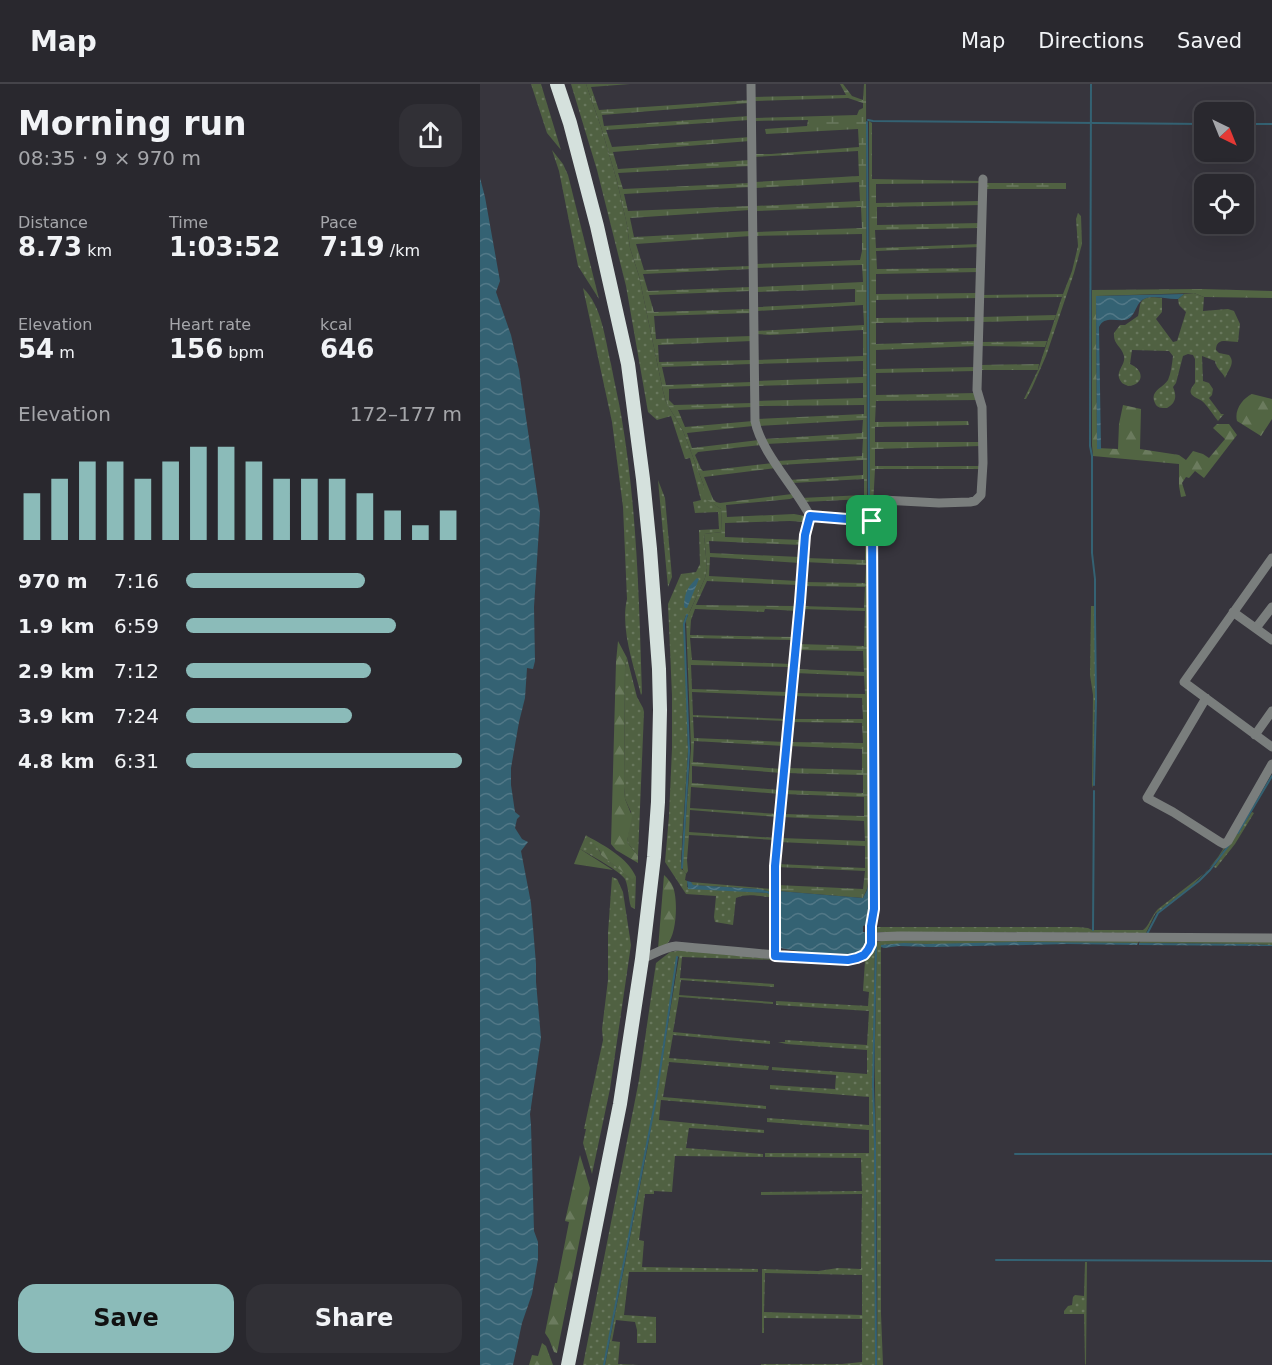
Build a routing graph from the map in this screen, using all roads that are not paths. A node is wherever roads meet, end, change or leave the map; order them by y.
1 (557, 84) edge
2 (751, 84) edge
3 (983, 179) dead end
4 (810, 516) junction
5 (872, 521) junction
6 (1272, 558) edge
7 (1272, 606) edge
8 (1233, 612) junction
9 (1256, 628) junction
10 (1272, 640) edge
11 (1206, 698) junction
12 (1272, 711) edge
13 (1255, 735) junction
14 (1272, 747) edge
15 (1272, 764) edge
16 (872, 937) junction
17 (1272, 938) edge
18 (775, 956) junction
19 (642, 960) junction
20 (568, 1365) edge

1 - 19 highway
2 - 4 street
3 - 5 street
4 - 5 street
4 - 18 street
5 - 16 street
6 - 8 street
7 - 9 street
8 - 9 street
8 - 11 street
9 - 10 street
11 - 13 street
11 - 15 street
12 - 13 street
13 - 14 street
16 - 17 street
16 - 18 street
18 - 19 street
19 - 20 highway

